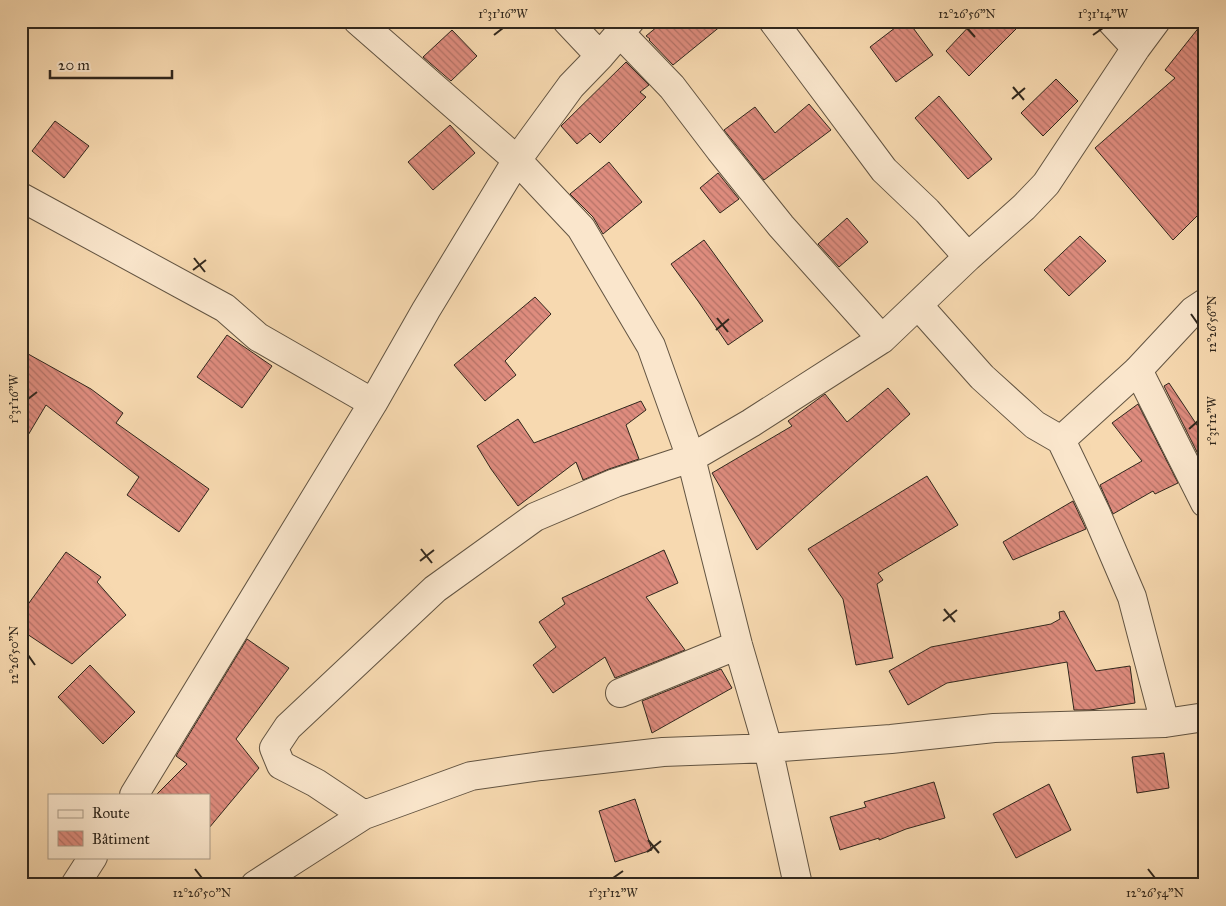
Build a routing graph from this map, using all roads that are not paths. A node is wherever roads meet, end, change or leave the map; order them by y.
1 (358, 21) edge
2 (566, 21) edge
3 (1111, 21) edge
4 (1156, 21) edge
5 (773, 22) edge
6 (625, 27) edge
7 (1136, 48) junction
8 (600, 56) junction
9 (517, 160) junction
10 (21, 197) edge
11 (968, 257) junction
12 (1205, 303) edge
13 (918, 305) junction
14 (882, 339) junction
15 (1138, 370) junction
16 (373, 404) junction
17 (1062, 440) junction
18 (691, 458) junction
19 (1205, 503) edge
20 (738, 645) junction
21 (620, 693) dead end
22 (1205, 717) edge
23 (1165, 723) junction
24 (768, 748) junction
25 (135, 794) edge
26 (364, 815) junction
27 (92, 858) edge
28 (74, 885) edge
29 (255, 885) edge
30 (798, 885) edge

1 - 9 street
2 - 8 street
3 - 7 street
4 - 7 street
5 - 11 street
6 - 8 street
6 - 14 street
7 - 11 street
8 - 9 street
9 - 16 street
9 - 18 street
10 - 16 street
11 - 13 street
12 - 15 street
13 - 14 street
13 - 17 street
14 - 18 street
15 - 17 street
15 - 19 street
16 - 25 street
17 - 23 street
18 - 20 street
18 - 26 street
20 - 21 street
20 - 24 street
22 - 23 street
23 - 24 street
24 - 26 street
24 - 30 street
26 - 29 street
27 - 28 street

